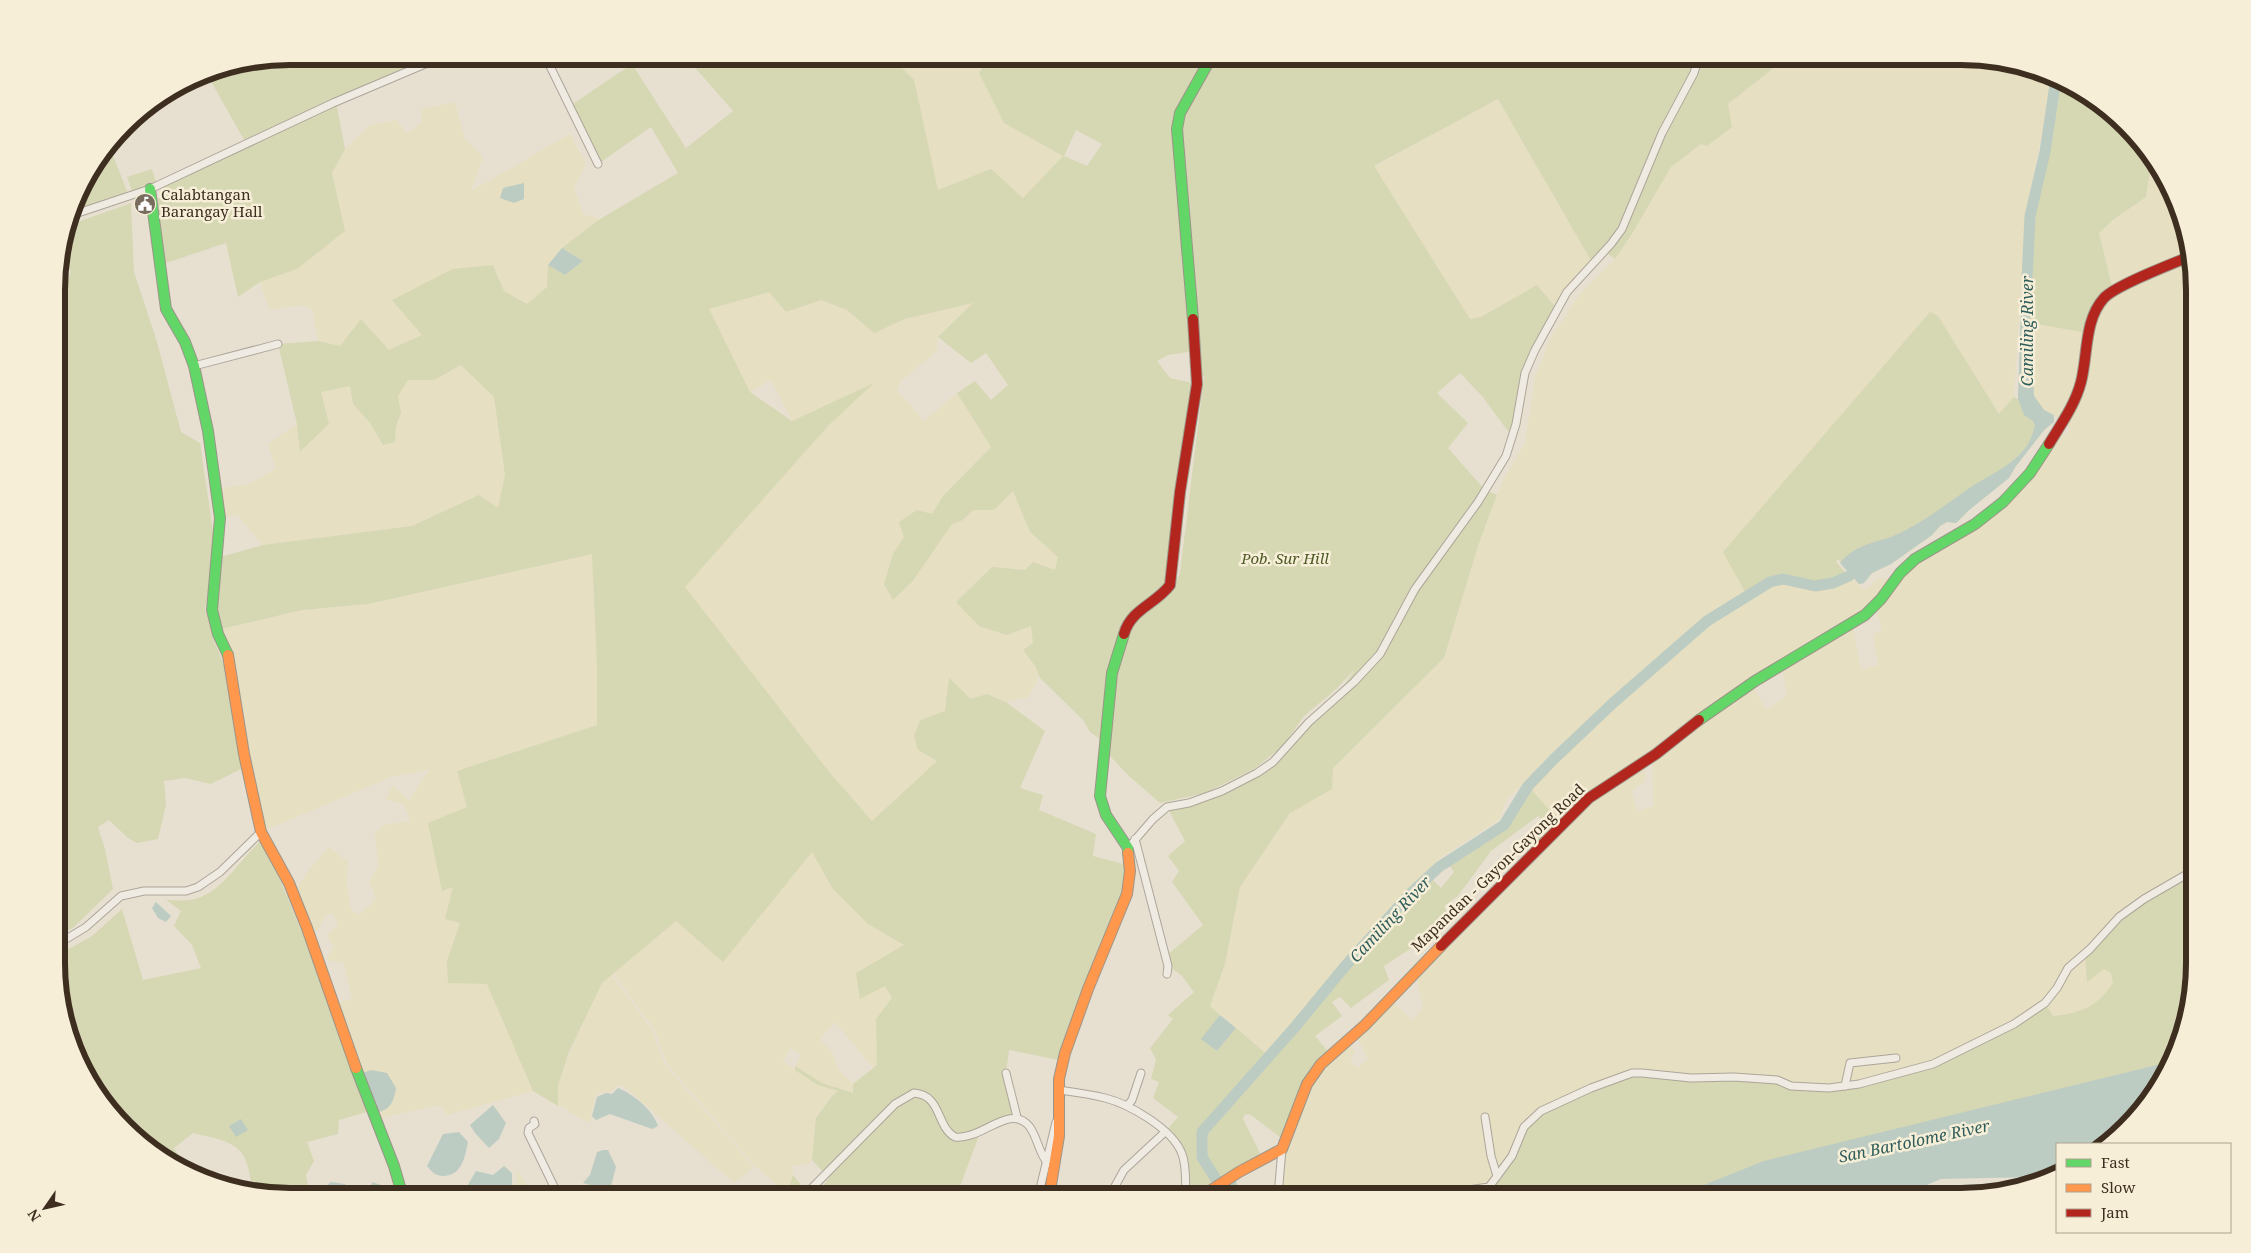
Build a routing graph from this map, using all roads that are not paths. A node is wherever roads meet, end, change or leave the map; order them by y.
1 (423, 65) edge
2 (549, 65) edge
3 (1207, 65) edge
4 (1696, 65) edge
5 (598, 164) dead end
6 (150, 189) junction
7 (79, 213) edge
8 (2184, 259) edge
9 (278, 344) dead end
10 (194, 366) junction
11 (261, 832) junction
12 (1132, 844) junction
13 (2186, 875) edge
14 (65, 940) edge
15 (1167, 974) dead end
16 (1896, 1058) dead end
17 (1006, 1073) dead end
18 (1141, 1074) dead end
19 (1845, 1086) junction
20 (1059, 1090) junction
21 (1127, 1106) junction
22 (1058, 1114) junction
23 (1017, 1117) junction
24 (1484, 1117) dead end
25 (534, 1121) dead end
26 (1165, 1132) junction
27 (1282, 1149) junction
28 (1046, 1160) junction
29 (1497, 1176) junction
30 (400, 1188) edge
31 (555, 1188) edge
32 (812, 1188) edge
33 (1040, 1188) edge
34 (1050, 1188) edge
35 (1114, 1188) edge
36 (1185, 1188) edge
37 (1215, 1188) edge
38 (1279, 1188) edge
39 (1482, 1188) edge

1 - 6 street
2 - 5 street
3 - 12 street
4 - 12 street
6 - 7 street
6 - 10 street
8 - 27 street, Mapandan - Gayon-Gayong Road
9 - 10 street
10 - 11 street
11 - 14 street
11 - 30 street
12 - 15 street
12 - 20 street
13 - 19 street
16 - 19 street
17 - 23 street
18 - 21 street
19 - 29 street
20 - 21 street
20 - 22 street
21 - 26 street
22 - 28 street
22 - 34 street
23 - 28 street
23 - 32 street
24 - 29 street
25 - 31 street
26 - 35 street
26 - 36 street
27 - 37 street
27 - 38 street
28 - 33 street
29 - 39 street

